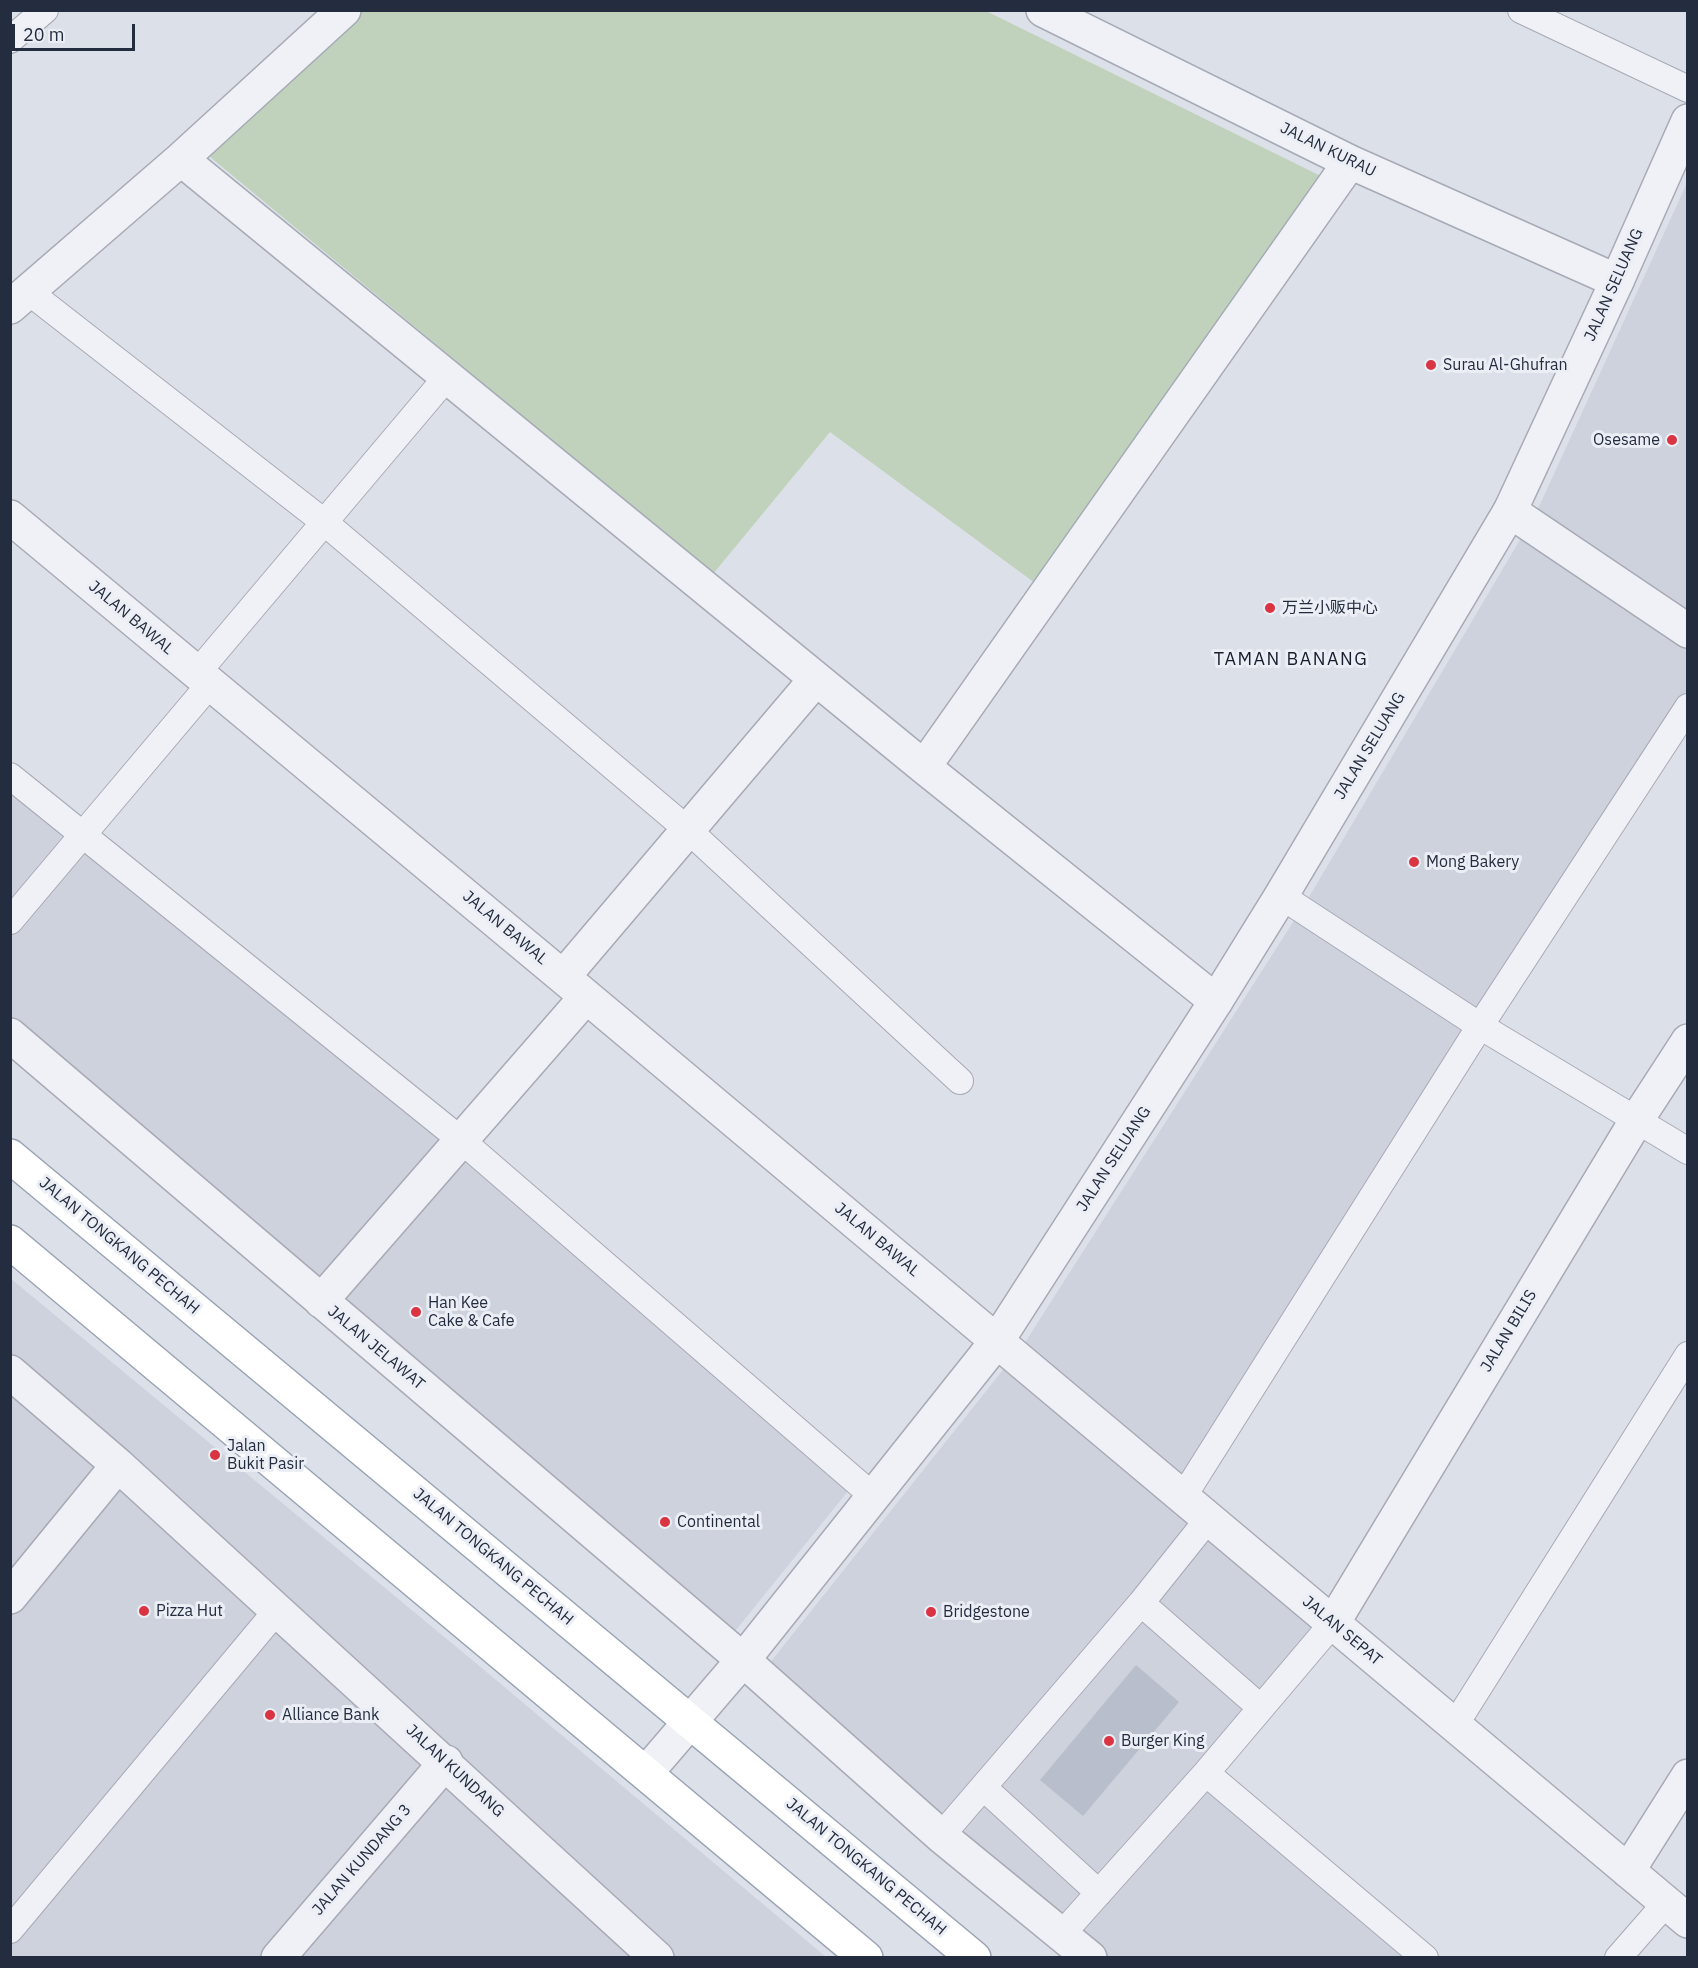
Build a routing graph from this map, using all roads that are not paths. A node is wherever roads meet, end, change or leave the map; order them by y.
1 (45, 10) edge
2 (344, 10) edge
3 (1521, 10) edge
4 (1045, 11) edge
5 (10, 40) edge
6 (1688, 89) edge
7 (1688, 121) edge
8 (181, 159) junction
9 (1350, 162) junction
10 (1617, 281) junction
11 (20, 299) edge
12 (446, 378) junction
13 (1510, 511) junction
14 (10, 517) edge
15 (324, 522) junction
16 (1688, 631) edge
17 (203, 678) junction
18 (816, 680) junction
19 (1688, 706) edge
20 (924, 767) junction
21 (10, 776) edge
22 (688, 830) junction
23 (82, 835) junction
24 (1281, 896) junction
25 (10, 921) edge
26 (575, 987) junction
27 (1216, 1001) junction
28 (1480, 1026) junction
29 (10, 1035) edge
30 (1688, 1041) edge
31 (960, 1081) dead end
32 (1636, 1121) junction
33 (461, 1140) junction
34 (1688, 1151) edge
35 (10, 1156) edge
36 (10, 1242) edge
37 (321, 1301) junction
38 (997, 1341) junction
39 (1688, 1354) edge
40 (10, 1372) edge
41 (118, 1465) junction
42 (873, 1496) junction
43 (1183, 1497) junction
44 (1209, 1518) junction
45 (10, 1597) edge
46 (1141, 1603) junction
47 (278, 1609) junction
48 (1333, 1623) junction
49 (743, 1660) junction
50 (1261, 1708) junction
51 (690, 1721) junction
52 (1455, 1725) junction
53 (446, 1762) junction
54 (646, 1773) junction
55 (1206, 1773) junction
56 (1688, 1776) edge
57 (983, 1787) junction
58 (941, 1836) junction
59 (1628, 1871) junction
60 (1099, 1893) junction
61 (1677, 1912) edge
62 (10, 1930) edge
63 (1062, 1934) junction
64 (278, 1958) edge
65 (657, 1958) edge
66 (866, 1958) edge
67 (974, 1958) edge
68 (1090, 1958) edge
69 (1425, 1958) edge
70 (1618, 1958) edge

1 - 5 lane
2 - 8 street
3 - 6 lane
4 - 9 street, JALAN KURAU
7 - 10 street, JALAN SELUANG
8 - 11 street
8 - 12 street
9 - 10 street, JALAN KURAU
9 - 20 street
10 - 13 street, JALAN SELUANG
11 - 15 lane
12 - 15 lane
12 - 18 street
13 - 16 street
13 - 24 street, JALAN SELUANG
14 - 17 street, JALAN BAWAL
15 - 17 lane
15 - 22 lane
17 - 23 lane
17 - 26 street, JALAN BAWAL
18 - 20 street
18 - 22 street
19 - 28 lane
20 - 27 street
21 - 23 lane
22 - 26 street
22 - 31 lane
23 - 25 lane
23 - 33 lane
24 - 27 street, JALAN SELUANG
24 - 28 lane
26 - 33 street
26 - 38 street, JALAN BAWAL
27 - 38 street, JALAN SELUANG
28 - 32 lane
28 - 43 lane
29 - 37 street, JALAN JELAWAT
30 - 32 street, JALAN BILIS
32 - 34 lane
32 - 48 street, JALAN BILIS
33 - 37 street
33 - 42 lane
35 - 51 main road, JALAN TONGKANG PECHAH
36 - 54 main road
37 - 49 street, JALAN JELAWAT
38 - 42 street, JALAN SELUANG
38 - 43 street, JALAN SEPAT
39 - 52 lane
40 - 41 street, JALAN KUNDANG
41 - 45 street
41 - 47 street, JALAN KUNDANG
42 - 49 street, JALAN SELUANG
43 - 44 street, JALAN SEPAT
44 - 46 lane
44 - 48 street, JALAN SEPAT
46 - 50 lane
46 - 57 lane
47 - 53 street, JALAN KUNDANG
47 - 62 lane
48 - 50 lane
48 - 52 street, JALAN SEPAT
49 - 51 street, JALAN SELUANG
49 - 58 street, JALAN JELAWAT
50 - 55 lane
51 - 54 street, JALAN SELUANG
51 - 67 main road, JALAN TONGKANG PECHAH
52 - 59 street, JALAN SEPAT
53 - 64 street, JALAN KUNDANG 3
53 - 65 street, JALAN KUNDANG
54 - 66 main road
55 - 60 lane
55 - 69 lane
56 - 59 street
57 - 58 lane
57 - 60 lane
58 - 63 street, JALAN JELAWAT
59 - 61 street, JALAN SEPAT
60 - 63 lane
61 - 70 lane
63 - 68 street, JALAN JELAWAT

